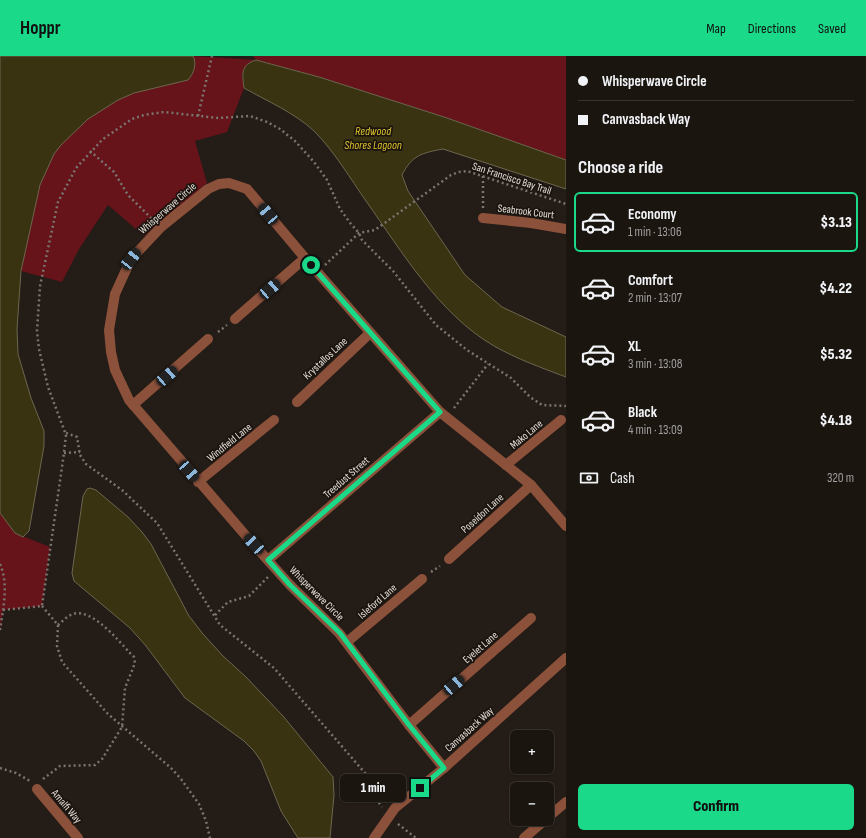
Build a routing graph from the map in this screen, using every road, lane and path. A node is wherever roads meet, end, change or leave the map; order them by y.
1 (212, 56) edge
2 (198, 116) dead end
3 (90, 151) dead end
4 (483, 176) junction
5 (566, 204) edge
6 (483, 218) joint
7 (161, 227) junction
8 (566, 229) edge
9 (359, 234) junction
10 (305, 258) junction
11 (324, 266) dead end
12 (235, 319) joint
13 (370, 333) junction
14 (208, 339) joint
15 (488, 364) junction
16 (297, 402) dead end
17 (133, 405) junction
18 (566, 406) edge
19 (452, 411) dead end
20 (440, 412) junction
21 (274, 420) dead end
22 (561, 420) dead end
23 (66, 433) dead end
24 (80, 452) junction
25 (64, 453) dead end
26 (506, 466) junction
27 (198, 482) junction
28 (531, 485) junction
29 (566, 526) edge
30 (50, 547) dead end
31 (449, 559) joint
32 (268, 560) junction
33 (0, 564) edge
34 (268, 577) dead end
35 (422, 579) joint
36 (42, 606) junction
37 (3, 610) junction
38 (214, 615) junction
39 (531, 618) dead end
40 (58, 625) junction
41 (0, 630) edge
42 (347, 642) junction
43 (566, 658) edge
44 (409, 725) junction
45 (122, 727) junction
46 (0, 768) edge
47 (444, 768) junction
48 (38, 788) junction
49 (566, 802) edge
50 (554, 812) edge
51 (388, 816) junction
52 (538, 826) edge
53 (78, 838) edge
54 (210, 838) edge
55 (374, 838) edge
56 (416, 838) edge
57 (524, 838) edge

1 - 2 path
3 - 7 path
4 - 5 path, San Francisco Bay Trail
4 - 6 path
4 - 9 path, San Francisco Bay Trail
6 - 8 street, Seabrook Court
7 - 10 street, Whisperwave Circle
7 - 17 street, Whisperwave Circle
9 - 11 path
9 - 15 path
10 - 12 street
10 - 13 street, Whisperwave Circle
12 - 14 path
13 - 16 street, Krystallos Lane
13 - 20 street, Whisperwave Circle
14 - 17 street
15 - 18 path
15 - 19 path
17 - 27 street, Whisperwave Circle
20 - 26 street, Whisperwave Circle
20 - 32 street, Treedust Street
21 - 27 street, Windfield Lane
22 - 26 street, Mako Lane
23 - 24 path
24 - 25 path
24 - 38 path
26 - 28 street, Whisperwave Circle
27 - 32 street, Whisperwave Circle
28 - 29 street, Whisperwave Circle
28 - 31 street, Poseidon Lane
30 - 36 path
31 - 35 path
32 - 42 street, Whisperwave Circle
33 - 37 path
34 - 38 path
35 - 42 street, Isleford Lane
36 - 37 path
36 - 40 path
37 - 41 path
38 - 51 path
39 - 44 street, Eyelet Lane
40 - 45 path
40 - 45 path
42 - 44 street, Whisperwave Circle
43 - 47 street, Canvasback Way
44 - 47 street, Whisperwave Circle
45 - 48 path
45 - 54 path
46 - 48 path
47 - 51 street, Canvasback Way
48 - 53 street, Amalfi Way
49 - 50 street
51 - 55 street, Canvasback Way
51 - 56 path
52 - 57 street

